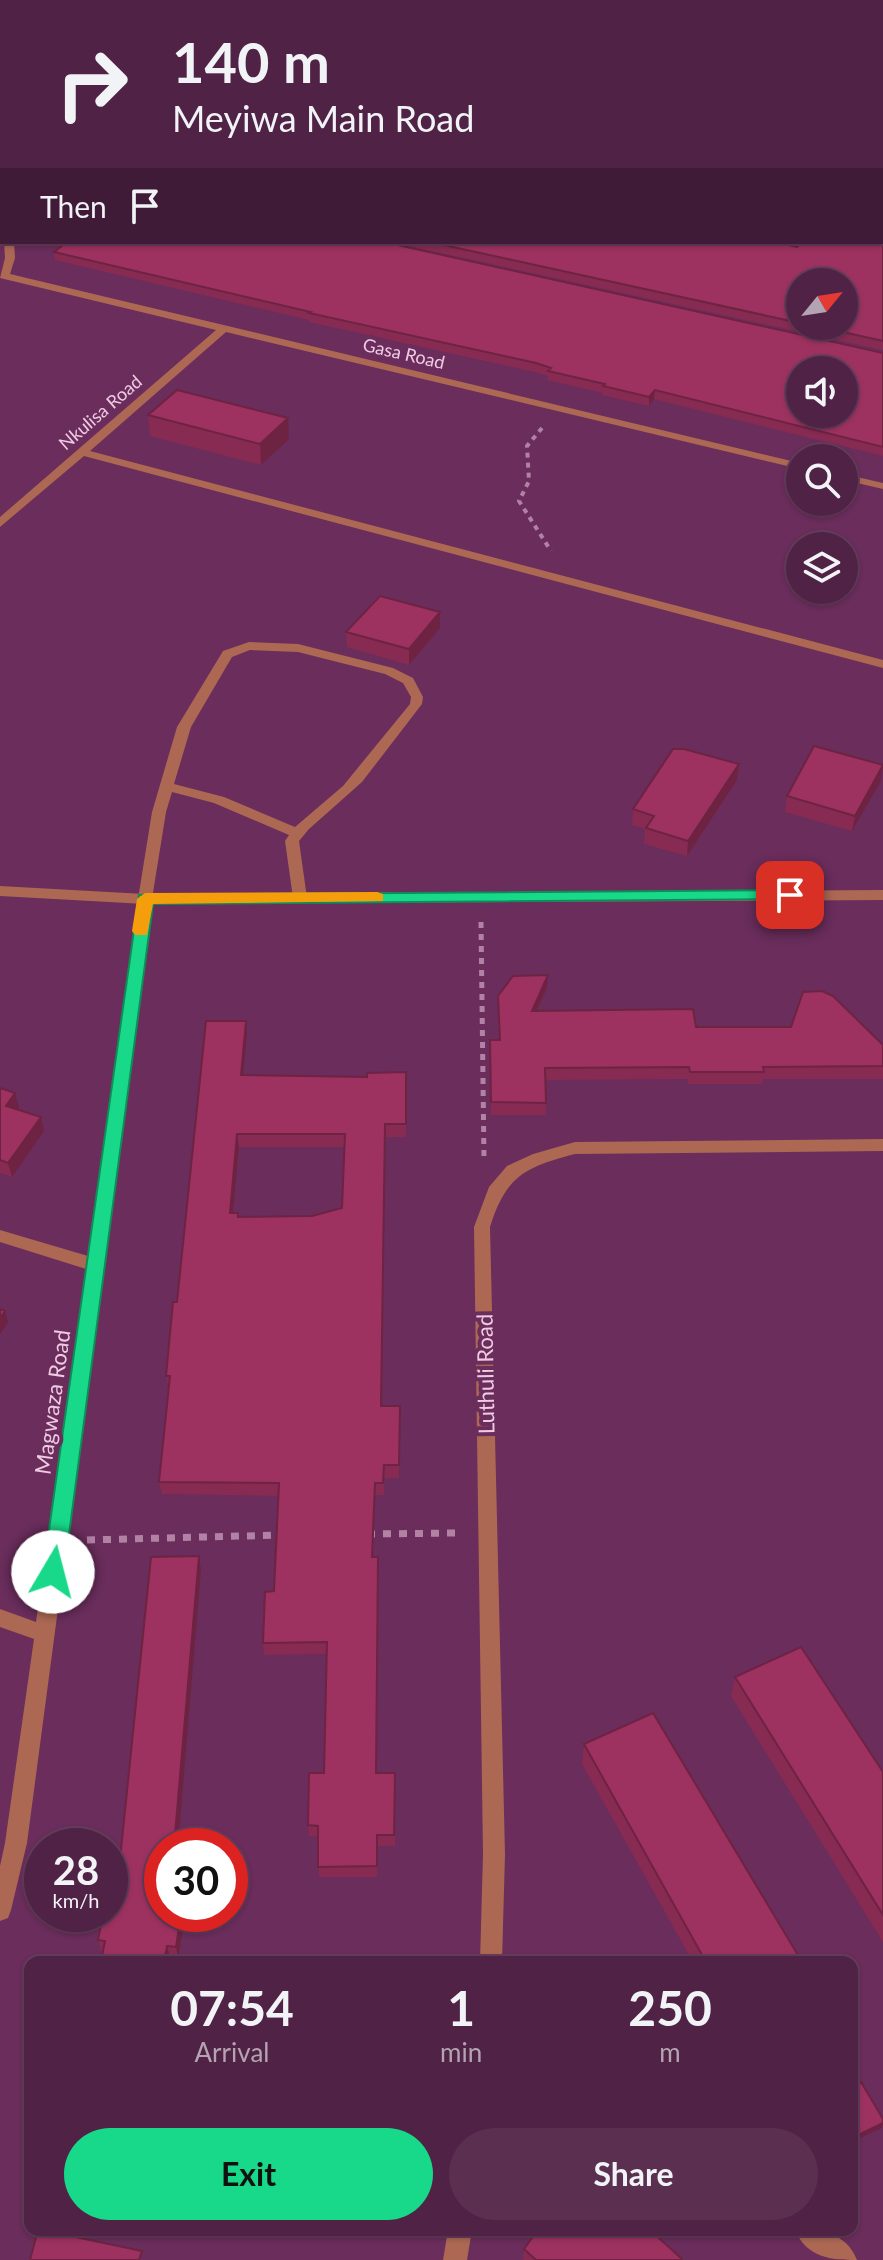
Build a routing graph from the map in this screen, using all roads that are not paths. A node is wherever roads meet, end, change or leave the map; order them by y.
1 (9, 244) edge
2 (2, 276) edge
3 (224, 328) junction
4 (82, 452) junction
5 (786, 463) edge
6 (858, 480) edge
7 (883, 486) edge
8 (0, 523) edge
9 (883, 664) edge
10 (167, 786) junction
11 (297, 833) junction
12 (0, 891) edge
13 (883, 895) edge
14 (300, 898) junction
15 (145, 899) junction
16 (883, 1145) edge
17 (0, 1236) edge
18 (95, 1265) junction
19 (0, 1618) edge
20 (45, 1634) junction
21 (0, 1910) edge
22 (491, 1956) edge
23 (459, 2236) edge
24 (815, 2236) edge
25 (455, 2260) edge
26 (845, 2260) edge

1 - 2 street
2 - 3 street, Gasa Road
3 - 4 street, Nkulisa Road
3 - 5 street, Gasa Road
4 - 8 street, Nkulisa Road
4 - 9 street
6 - 7 street
10 - 11 street
10 - 11 street, Magwaza Road
10 - 15 street, Magwaza Road
11 - 14 street
12 - 15 street
13 - 14 street
14 - 15 street
15 - 18 street, Magwaza Road
16 - 22 street, Luthuli Road
17 - 18 street
18 - 20 street, Magwaza Road
19 - 20 street
20 - 21 street, Magwaza Road
23 - 25 street
24 - 26 street

